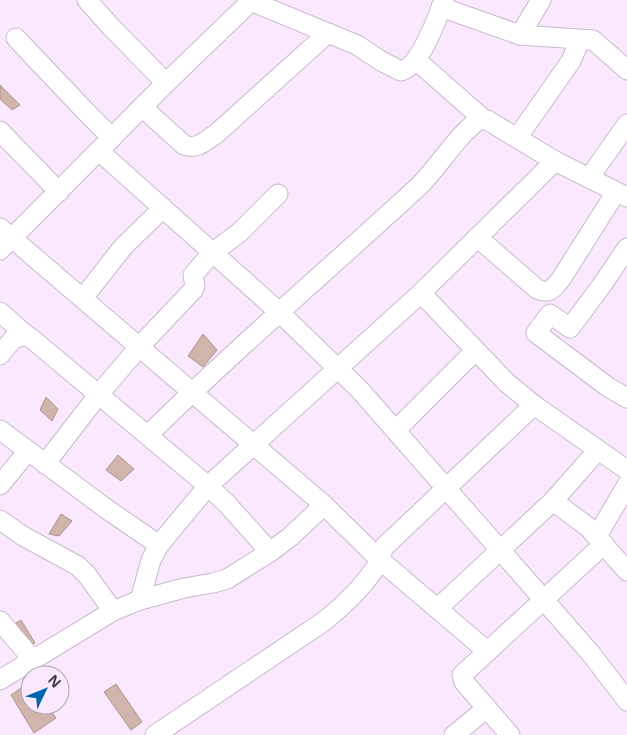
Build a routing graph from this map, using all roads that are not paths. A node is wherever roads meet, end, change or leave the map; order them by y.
1 (87, 0) edge
2 (541, 0) edge
3 (250, 1) edge
4 (442, 4) edge
5 (328, 33) junction
6 (520, 35) junction
7 (16, 38) dead end
8 (580, 40) junction
9 (416, 60) junction
10 (627, 70) edge
11 (166, 83) junction
12 (142, 107) junction
13 (482, 118) junction
14 (627, 124) edge
15 (0, 131) edge
16 (517, 138) junction
17 (106, 144) junction
18 (555, 161) junction
19 (589, 178) junction
20 (59, 192) junction
21 (278, 194) dead end
22 (622, 194) edge
23 (163, 208) junction
24 (477, 237) junction
25 (4, 238) edge
26 (627, 248) edge
27 (212, 253) junction
28 (421, 293) junction
29 (83, 298) junction
30 (0, 312) edge
31 (278, 312) junction
32 (26, 335) junction
33 (140, 346) junction
34 (475, 351) junction
35 (0, 355) edge
36 (338, 368) junction
37 (192, 391) junction
38 (99, 394) junction
39 (627, 398) edge
40 (534, 405) junction
41 (0, 430) edge
42 (396, 430) junction
43 (148, 435) junction
44 (253, 444) junction
45 (598, 450) junction
46 (28, 451) junction
47 (45, 464) junction
48 (627, 470) edge
49 (627, 485) edge
50 (0, 486) edge
51 (208, 486) junction
52 (446, 487) junction
53 (553, 501) junction
54 (324, 505) junction
55 (0, 520) edge
56 (601, 540) junction
57 (159, 545) junction
58 (501, 551) junction
59 (270, 552) junction
60 (380, 560) junction
61 (627, 571) edge
62 (140, 600) junction
63 (544, 600) junction
64 (438, 608) junction
65 (113, 610) junction
66 (0, 621) edge
67 (484, 653) junction
68 (33, 660) junction
69 (0, 680) edge
70 (627, 701) edge
71 (487, 708) junction
72 (155, 735) edge
73 (454, 735) edge
74 (510, 735) edge

1 - 11 street
2 - 6 street
3 - 5 street
3 - 11 street
4 - 6 street
4 - 9 street
5 - 9 street
5 - 12 street
6 - 8 street
7 - 17 street
8 - 10 street
8 - 16 street
9 - 13 street
11 - 12 street
12 - 17 street
13 - 16 street
13 - 31 street
14 - 19 street
15 - 20 street
16 - 18 street
17 - 20 street
17 - 23 street
18 - 19 street
18 - 24 street
19 - 22 street
20 - 25 street
21 - 27 street
22 - 24 street
23 - 27 street
23 - 29 street
24 - 28 street
25 - 29 street
26 - 39 street
27 - 31 street
27 - 33 street
28 - 34 street
28 - 36 street
29 - 33 street
30 - 32 street
31 - 36 street
31 - 37 street
32 - 35 street
32 - 38 street
33 - 37 street
33 - 38 street
34 - 40 street
34 - 42 street
36 - 42 street
36 - 44 street
37 - 43 street
37 - 44 street
38 - 43 street
38 - 47 street
40 - 45 street
40 - 52 street
41 - 46 street
42 - 52 street
43 - 51 street
44 - 51 street
44 - 54 street
45 - 48 street
45 - 53 street
46 - 47 street
46 - 50 street
47 - 57 street
49 - 56 street
51 - 57 street
51 - 59 street
52 - 58 street
52 - 60 street
53 - 56 street
53 - 58 street
54 - 59 street
54 - 60 street
55 - 65 street
56 - 61 street
56 - 63 street
57 - 62 street
58 - 63 street
58 - 64 street
59 - 62 street
60 - 64 street
60 - 72 street
62 - 65 street
63 - 67 street
63 - 70 street
64 - 67 street
65 - 68 street
66 - 68 street
67 - 71 street
68 - 69 street
71 - 73 street
71 - 74 street

